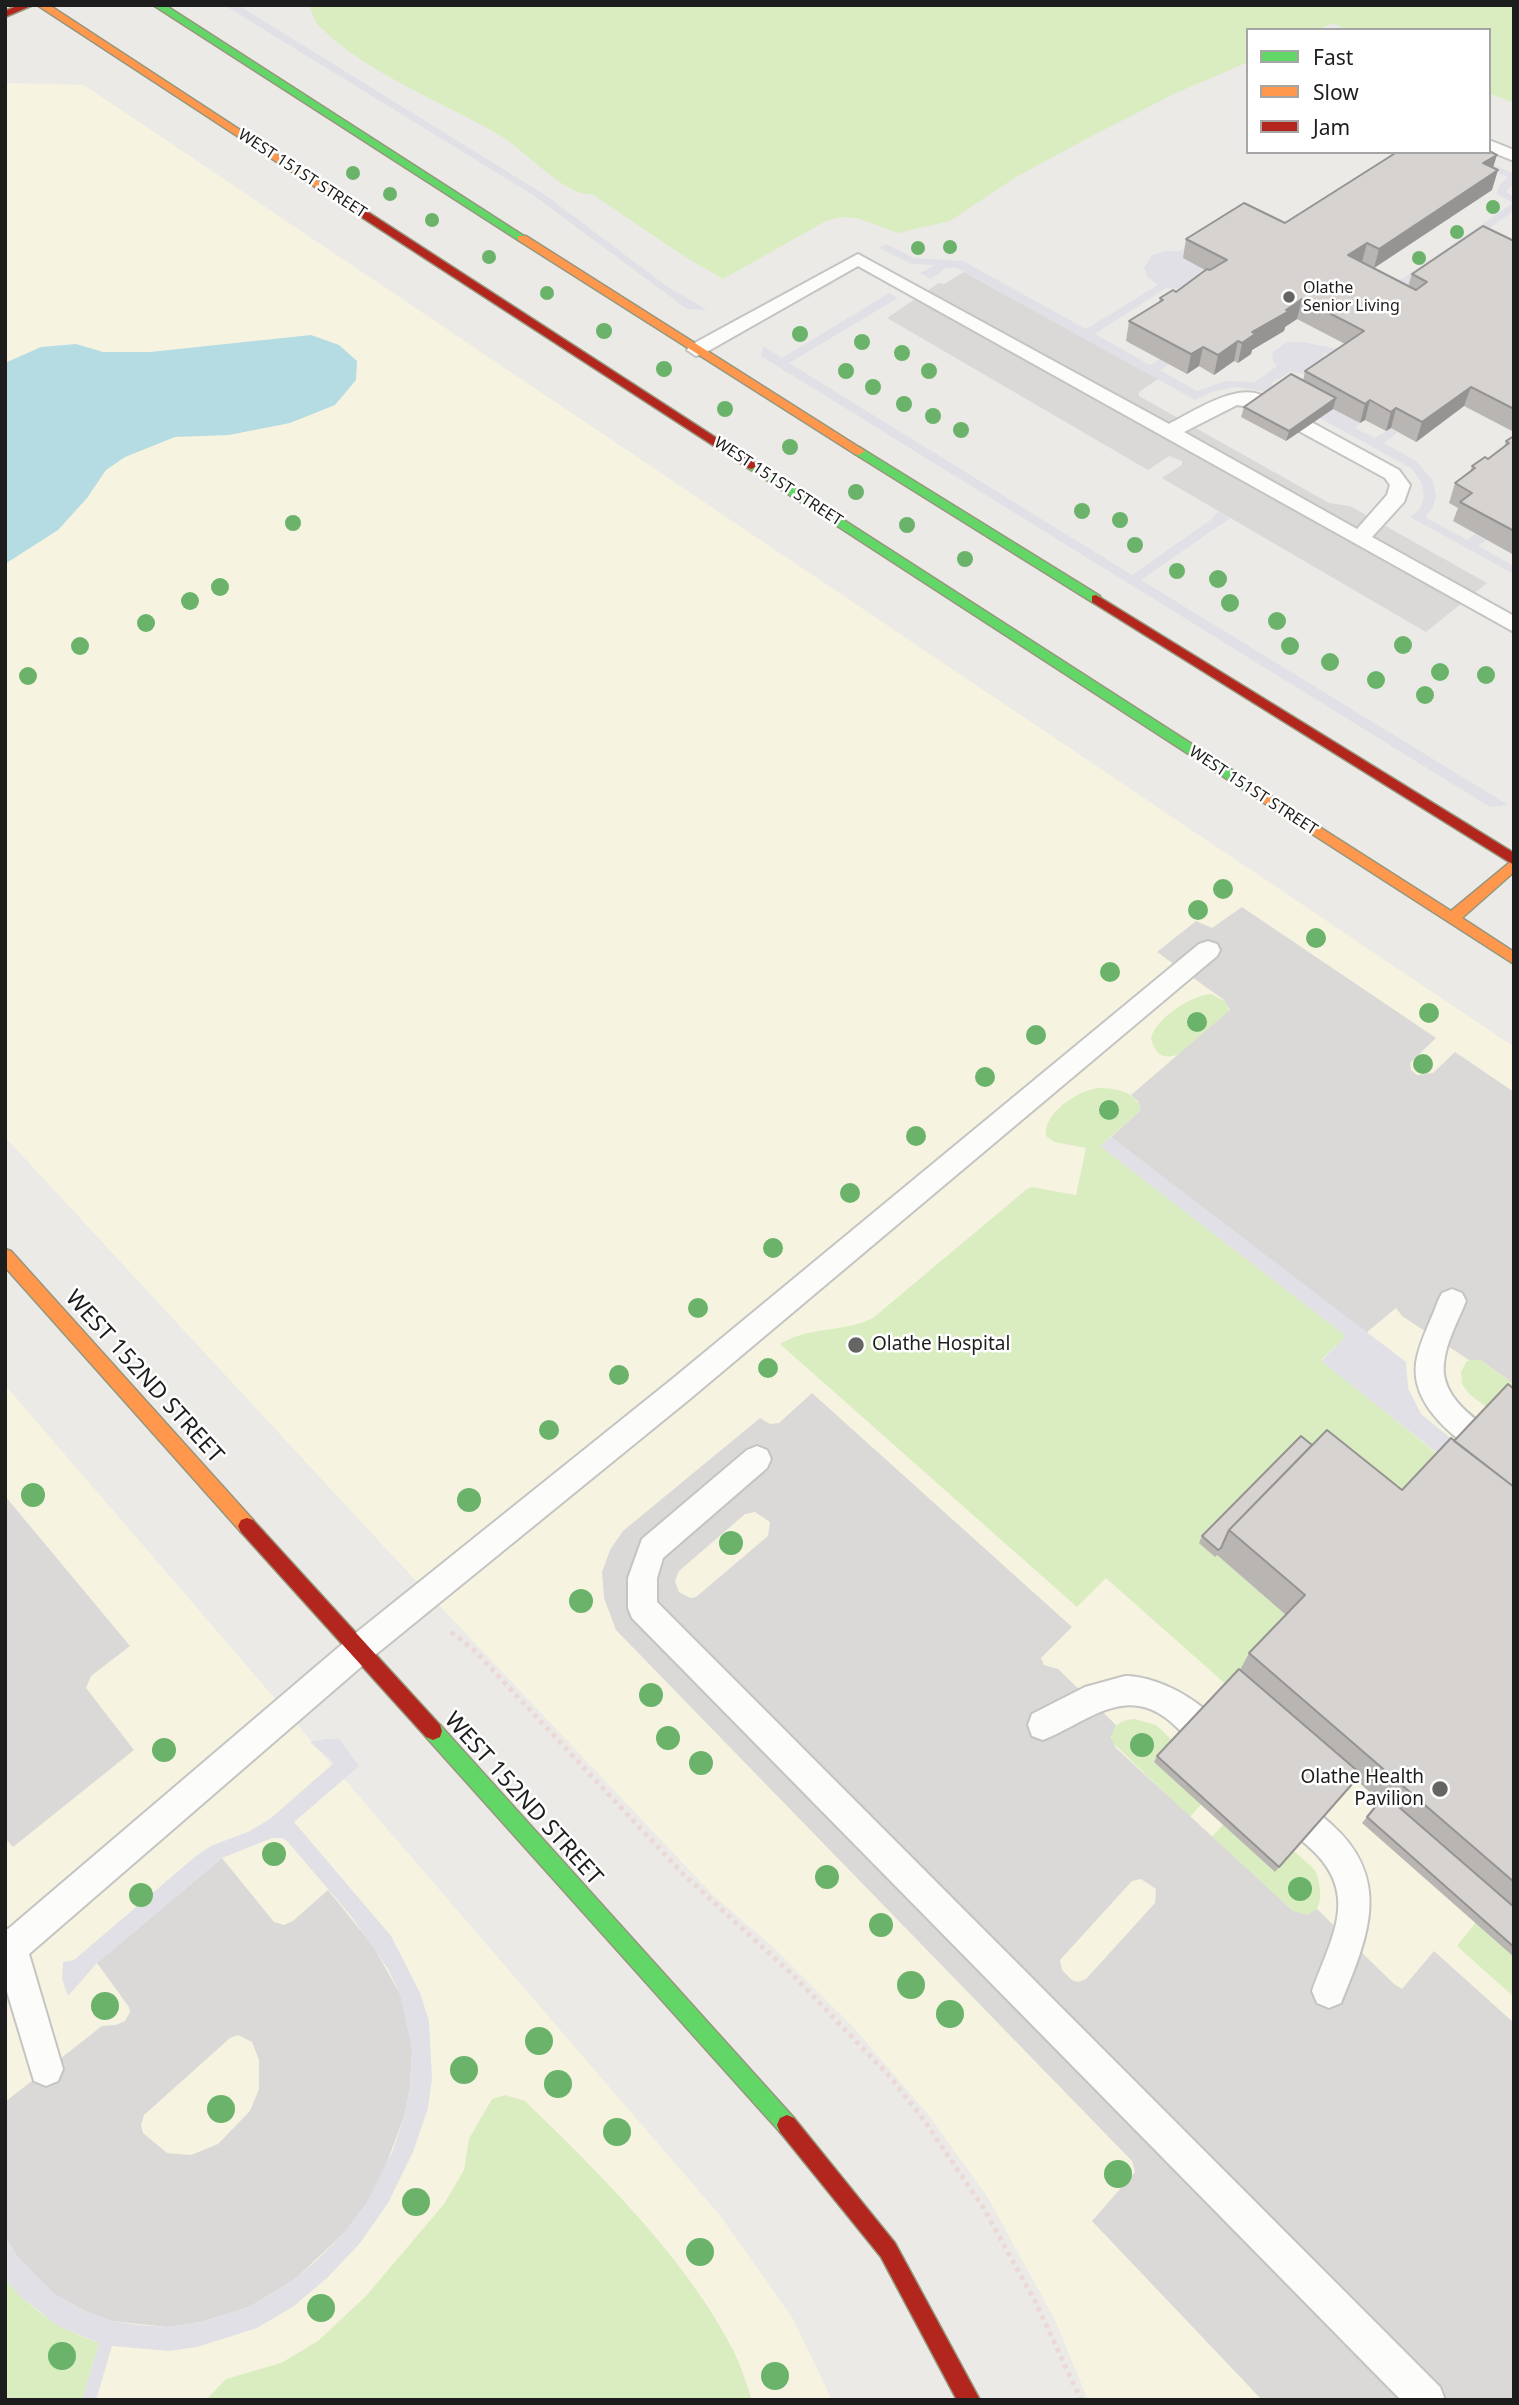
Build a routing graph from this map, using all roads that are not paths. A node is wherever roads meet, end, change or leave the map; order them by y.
1 (27, 5) edge
2 (42, 5) edge
3 (158, 5) edge
4 (5, 14) edge
5 (1491, 146) edge
6 (1514, 156) edge
7 (695, 350) junction
8 (1261, 403) edge
9 (1306, 427) edge
10 (1170, 432) junction
11 (1359, 539) junction
12 (1514, 625) edge
13 (1514, 862) edge
14 (1451, 919) junction
15 (1208, 950) dead end
16 (1514, 959) edge
17 (5, 1256) edge
18 (1452, 1301) dead end
19 (757, 1460) dead end
20 (1514, 1463) edge
21 (358, 1650) junction
22 (1043, 1725) dead end
23 (1238, 1763) edge
24 (1268, 1790) edge
25 (8, 1946) edge
26 (1329, 1991) dead end
27 (46, 2069) dead end
28 (969, 2400) edge
29 (1427, 2400) edge

1 - 4 main road
2 - 14 main road, WEST 151ST STREET
3 - 7 main road
5 - 6 lane
7 - 10 lane
7 - 13 main road
8 - 10 lane
9 - 11 lane
10 - 11 lane
11 - 12 lane
13 - 14 main road
14 - 16 main road, WEST 151ST STREET
15 - 21 lane
17 - 21 main road, WEST 152ND STREET
18 - 20 lane
19 - 29 lane
21 - 25 lane
21 - 28 main road, WEST 152ND STREET
22 - 23 lane
24 - 26 lane
25 - 27 lane

